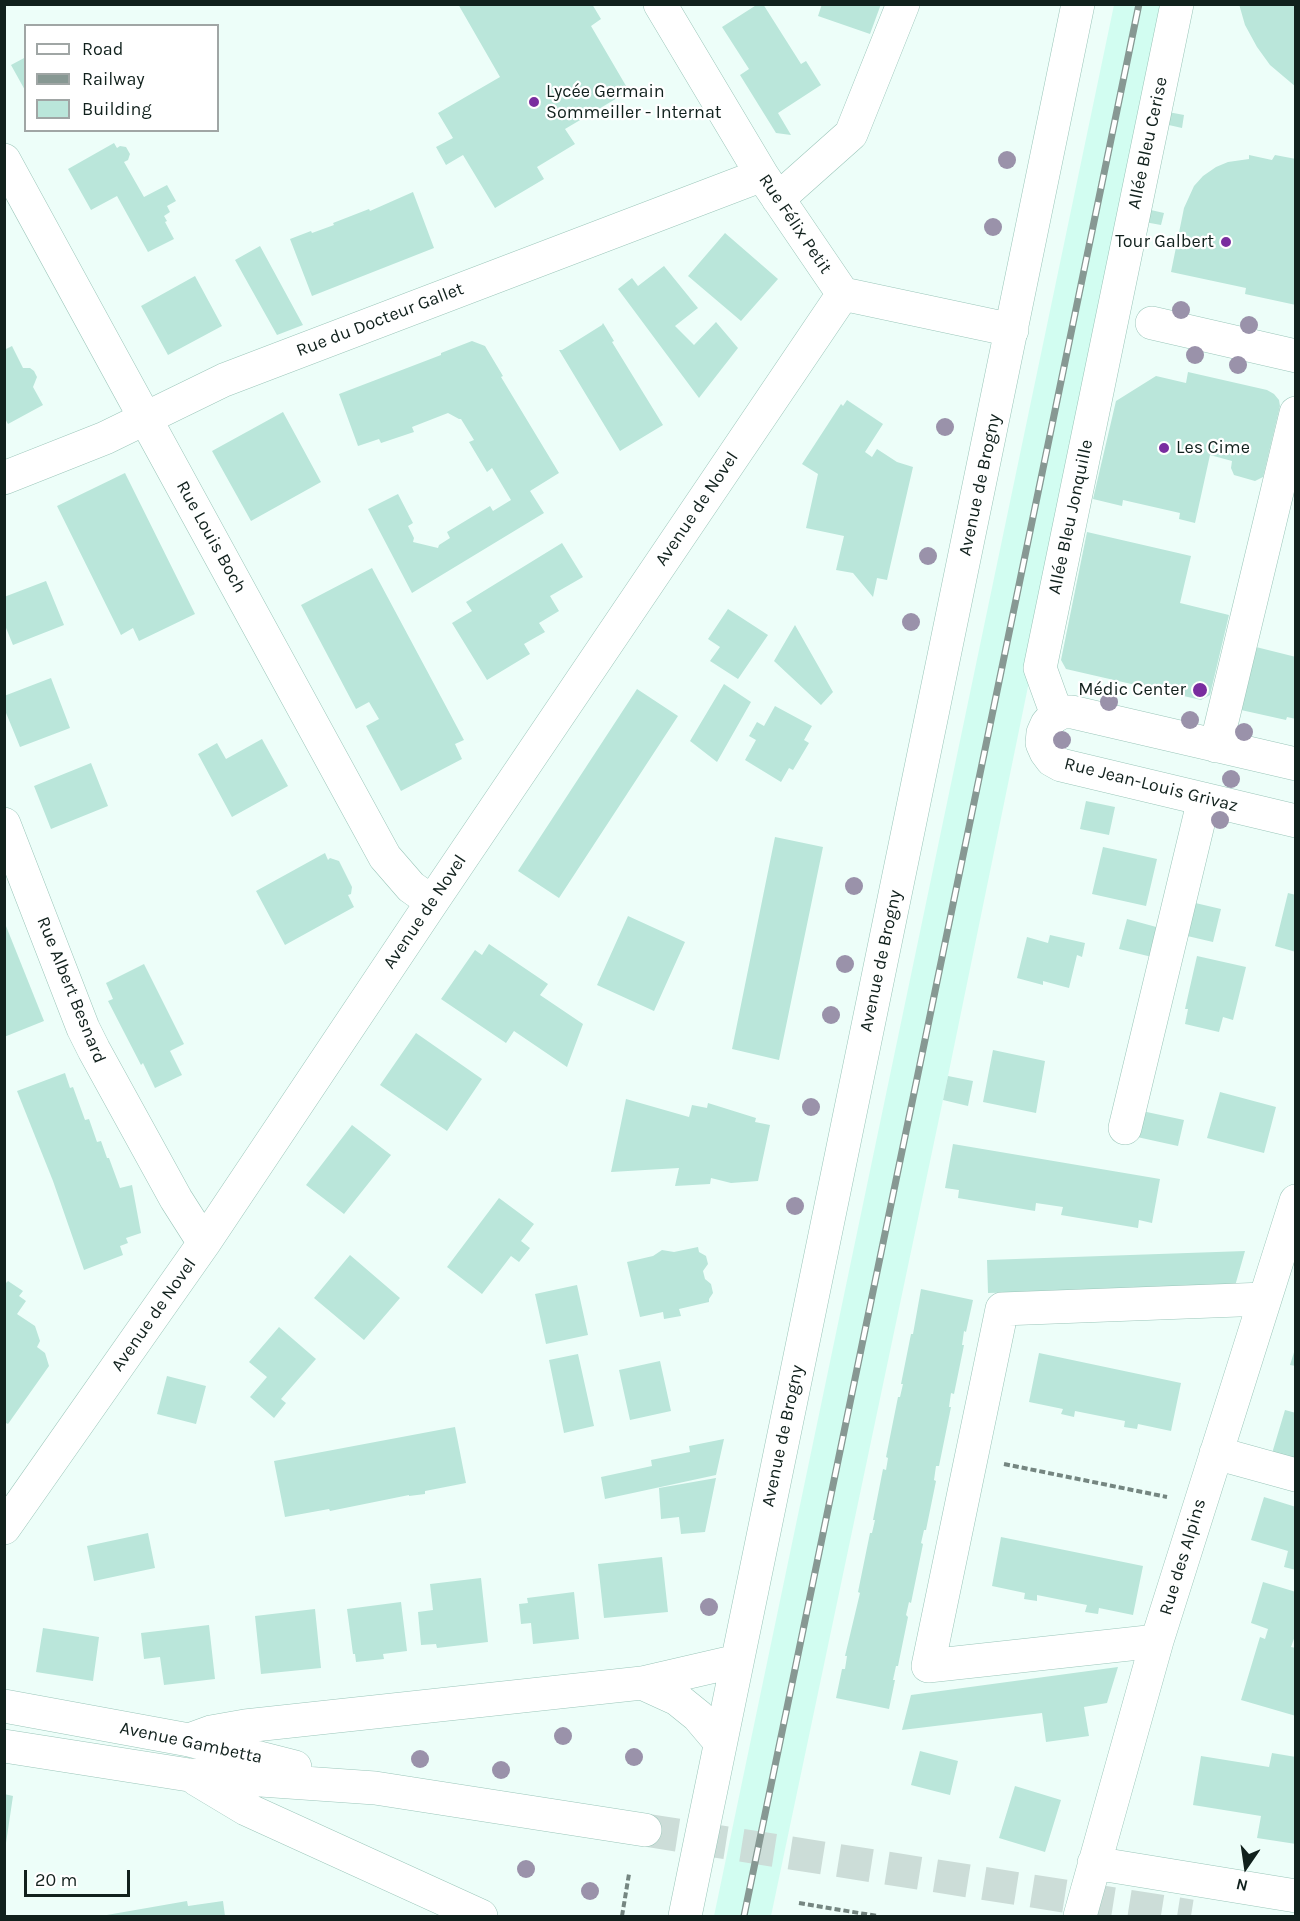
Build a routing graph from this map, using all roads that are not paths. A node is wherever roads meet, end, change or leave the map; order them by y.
1 (660, 4) edge
2 (903, 4) edge
3 (1078, 4) edge
4 (1177, 4) edge
5 (4, 160) edge
6 (770, 188) junction
7 (843, 294) junction
8 (1113, 316) joint
9 (1152, 324) dead end
10 (1012, 330) junction
11 (1296, 356) edge
12 (1296, 413) edge
13 (146, 417) junction
14 (4, 478) edge
15 (1057, 715) junction
16 (1216, 746) junction
17 (1296, 764) edge
18 (1204, 799) junction
19 (1296, 821) edge
20 (4, 824) edge
21 (432, 902) junction
22 (1125, 1128) dead end
23 (1296, 1201) edge
24 (204, 1243) junction
25 (1265, 1299) junction
26 (1216, 1453) junction
27 (1296, 1476) edge
28 (4, 1528) edge
29 (1157, 1641) junction
30 (737, 1661) junction
31 (642, 1683) junction
32 (4, 1706) edge
33 (189, 1740) junction
34 (720, 1742) junction
35 (4, 1746) edge
36 (189, 1775) junction
37 (375, 1788) junction
38 (645, 1830) tunnel mouth
39 (1094, 1863) junction
40 (1296, 1896) edge
41 (1082, 1911) edge
42 (481, 1917) edge
43 (685, 1917) edge

1 - 6 street, Rue Félix Petit
2 - 6 street
3 - 10 street, Avenue de Brogny
4 - 8 street, Allée Bleu Cerise
5 - 13 street, Rue Louis Boch
6 - 7 street, Rue Félix Petit
6 - 13 street, Rue du Docteur Gallet
7 - 10 street, Rue Félix Petit
7 - 21 street, Avenue de Novel
8 - 15 street, Allée Bleu Jonquille
9 - 11 street
10 - 30 street, Avenue de Brogny
12 - 16 street
13 - 14 street, Rue du Docteur Gallet
13 - 21 street, Rue Louis Boch
15 - 16 street
15 - 18 street, Rue Jean-Louis Grivaz
16 - 17 street
18 - 19 street, Rue Jean-Louis Grivaz
18 - 22 street
20 - 24 street, Rue Albert Besnard
21 - 24 street, Avenue de Novel
23 - 25 street, Rue des Alpins
24 - 28 street, Avenue de Novel
25 - 26 street, Rue des Alpins
25 - 29 street
26 - 27 street
26 - 29 street, Rue des Alpins
29 - 39 street, Rue des Alpins
30 - 31 street
30 - 34 street, Avenue de Brogny
31 - 33 street
31 - 34 street
32 - 33 street, Avenue Gambetta
33 - 37 street, Avenue Gambetta
34 - 43 street, Avenue de Brogny
35 - 36 street, Avenue Gambetta
36 - 37 street, Avenue Gambetta
36 - 42 street
37 - 38 street, Avenue Gambetta
39 - 40 street
39 - 41 street, Rue des Alpins

